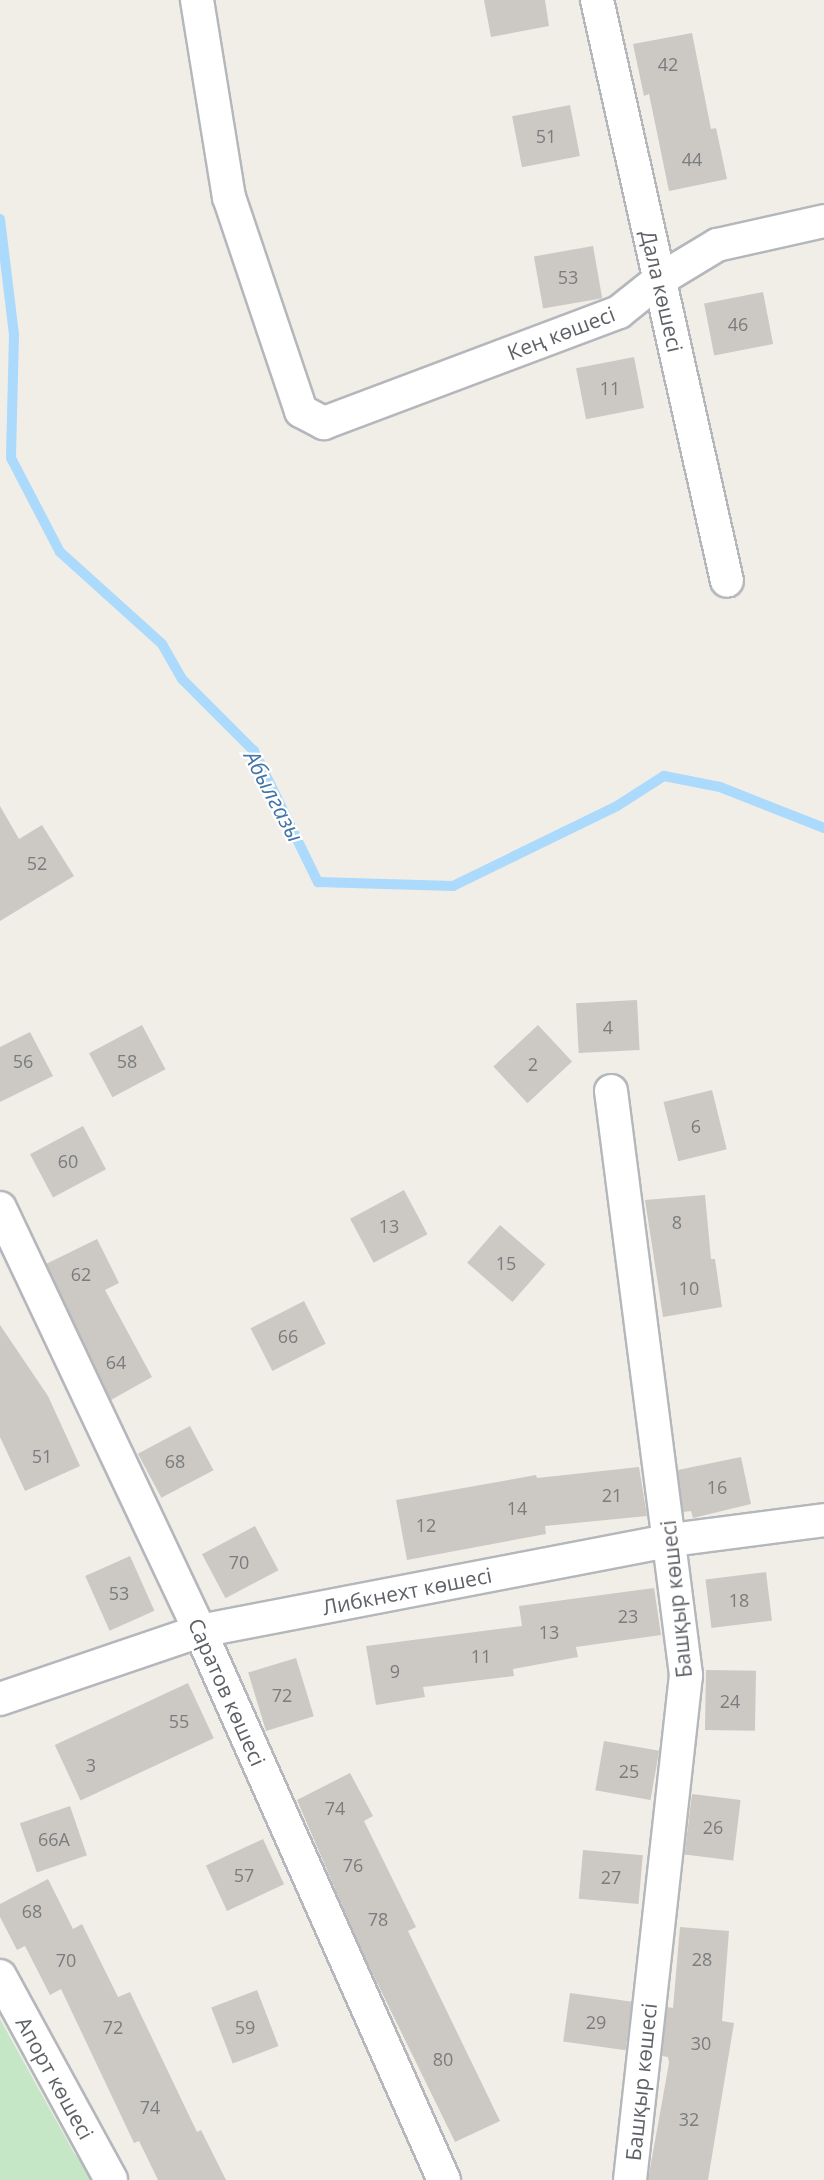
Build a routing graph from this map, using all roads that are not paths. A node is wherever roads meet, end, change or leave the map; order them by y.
1 (197, 0) edge
2 (597, 0) edge
3 (824, 221) edge
4 (659, 280) junction
5 (727, 581) dead end
6 (611, 1091) dead end
7 (1, 1214) edge
8 (824, 1520) edge
9 (672, 1540) junction
10 (201, 1631) junction
11 (0, 1700) edge
12 (0, 1976) edge
13 (111, 2180) edge
14 (444, 2180) edge
15 (630, 2180) edge

1 - 4 street, Кең көшесі
2 - 4 street, Дала көшесі
3 - 4 street, Кең көшесі
4 - 5 street, Дала көшесі
6 - 9 street, Башқыр көшесі
7 - 10 street, Саратов көшесі
8 - 9 street, Либкнехт көшесі
9 - 10 street, Либкнехт көшесі
9 - 15 street, Башқыр көшесі
10 - 11 street, Либкнехт көшесі
10 - 14 street, Саратов көшесі
12 - 13 street, Апорт көшесі

